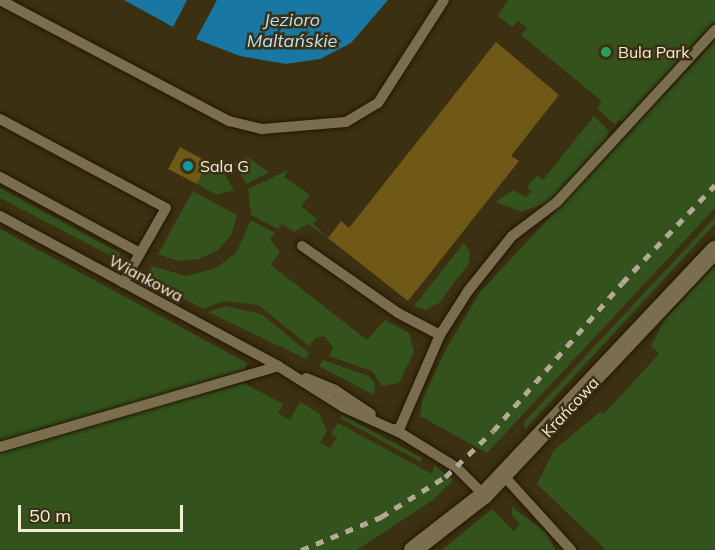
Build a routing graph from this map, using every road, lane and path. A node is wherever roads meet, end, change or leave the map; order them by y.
1 (0, 0) edge
2 (444, 0) edge
3 (715, 30) edge
4 (0, 119) edge
5 (0, 177) edge
6 (0, 216) edge
7 (302, 246) dead end
8 (715, 250) edge
9 (140, 253) junction
10 (123, 283) junction
11 (440, 335) junction
12 (278, 366) junction
13 (398, 432) junction
14 (0, 447) edge
15 (504, 476) junction
16 (484, 495) junction
17 (413, 550) edge
18 (572, 550) edge

1 - 2 lane
3 - 11 lane
4 - 9 lane
5 - 9 lane
6 - 10 lane, Wiankowa
7 - 11 lane
8 - 15 street, Krańcowa
9 - 10 lane
10 - 12 lane, Wiankowa
11 - 13 lane
12 - 13 lane, Wiankowa
12 - 14 lane
13 - 16 lane, Wiankowa
15 - 16 street, Krańcowa
15 - 18 lane
16 - 17 street, Krańcowa

